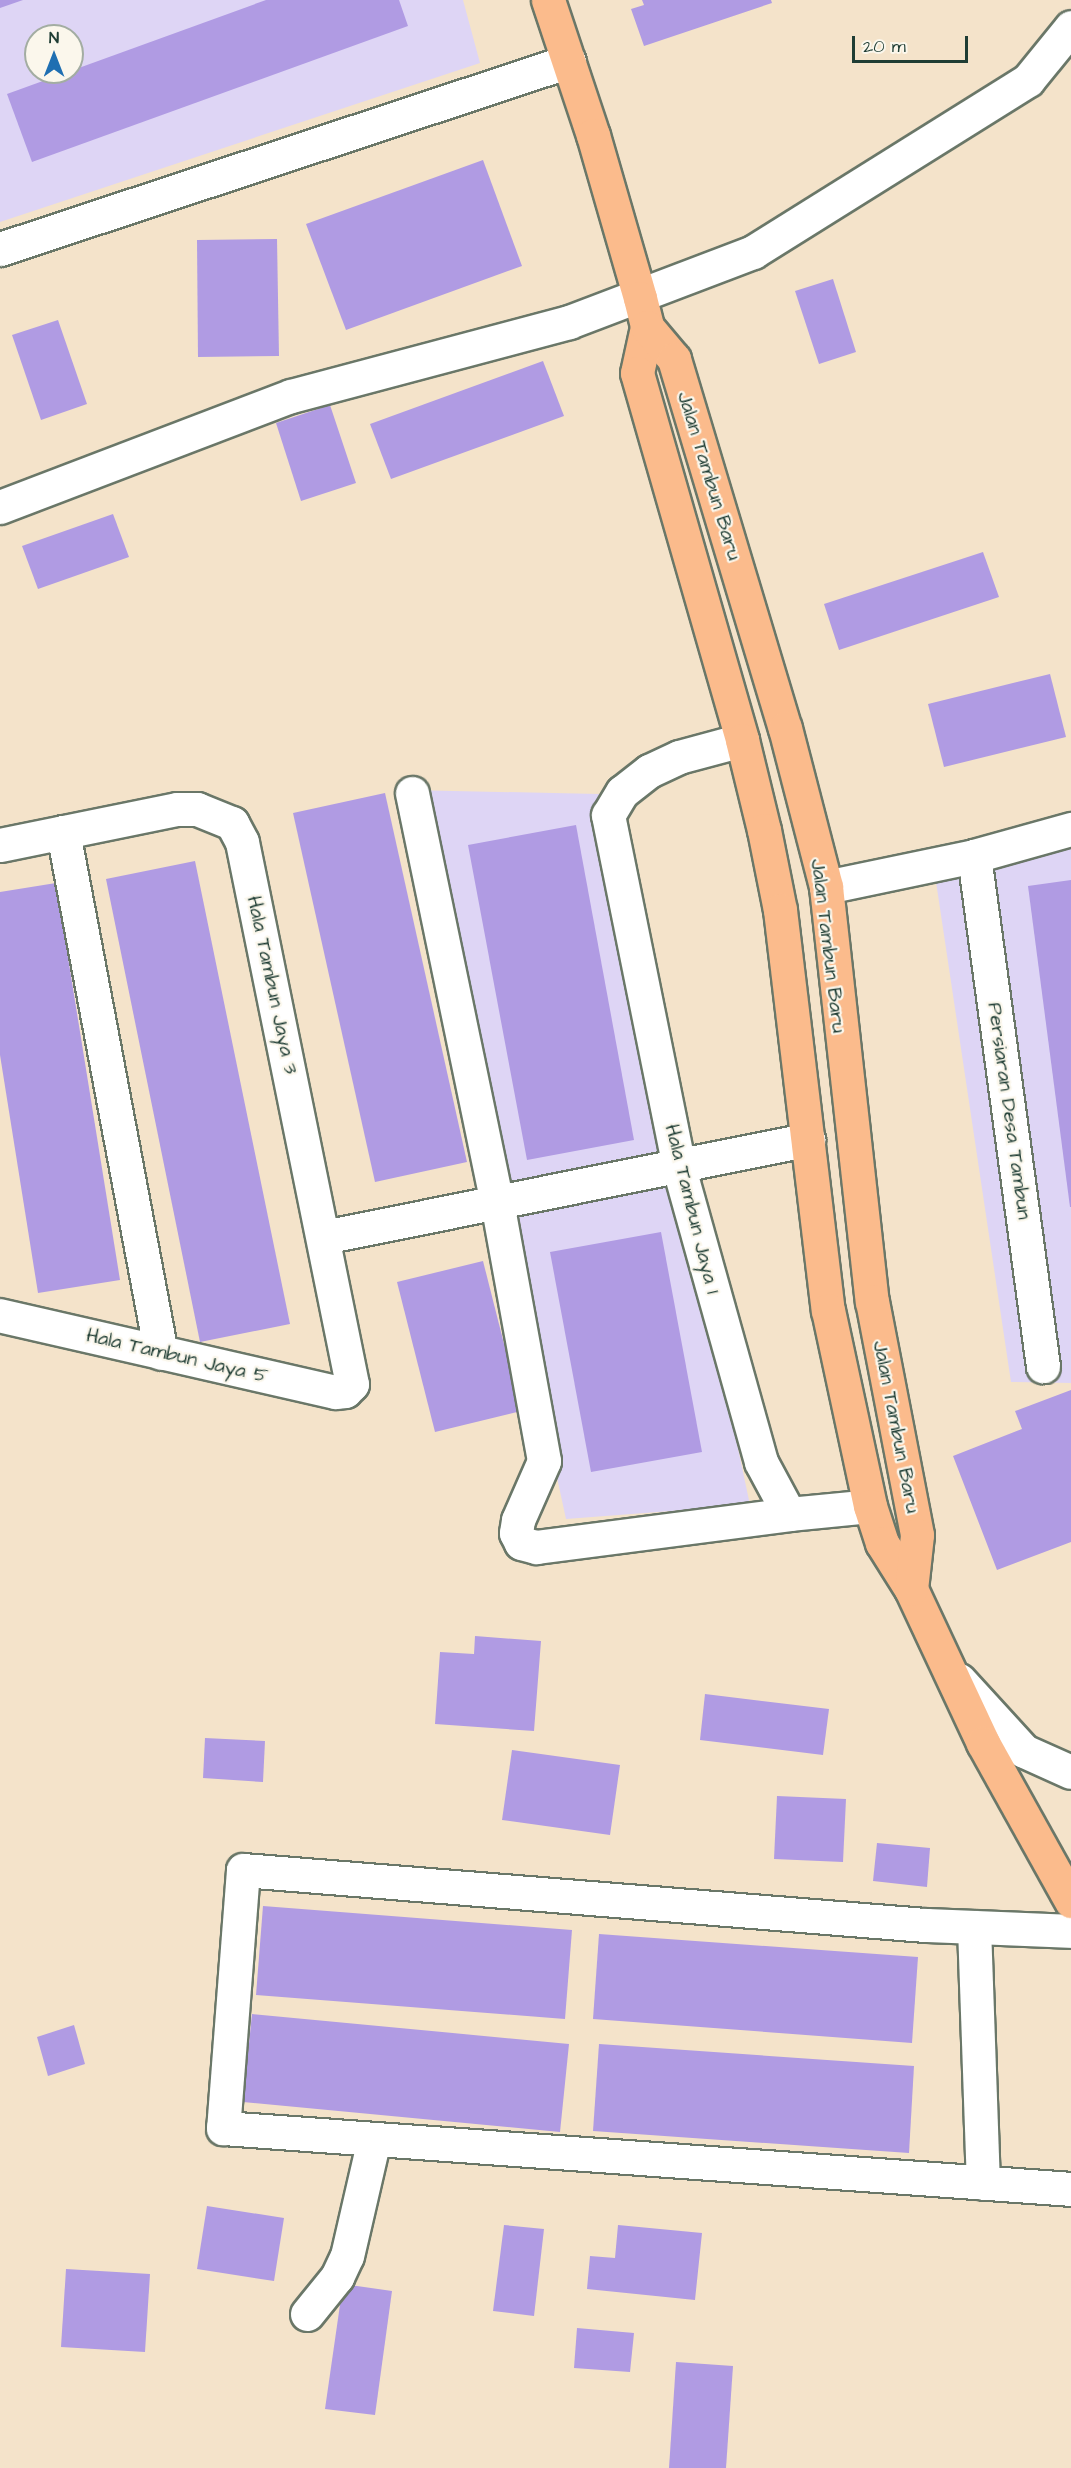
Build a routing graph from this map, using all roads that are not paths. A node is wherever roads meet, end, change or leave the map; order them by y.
1 (548, 0) edge
2 (1071, 27) edge
3 (1061, 58) edge
4 (569, 61) junction
5 (0, 249) edge
6 (643, 313) junction
7 (0, 507) edge
8 (742, 740) junction
9 (412, 793) dead end
10 (1071, 829) edge
11 (764, 830) junction
12 (63, 832) junction
13 (0, 845) edge
14 (974, 856) junction
15 (826, 887) junction
16 (841, 1049) junction
17 (808, 1139) junction
18 (679, 1168) junction
19 (497, 1202) junction
20 (862, 1221) junction
21 (324, 1237) junction
22 (0, 1315) edge
23 (160, 1353) junction
24 (1043, 1366) dead end
25 (352, 1384) joint
26 (870, 1506) junction
27 (789, 1514) junction
28 (910, 1589) junction
29 (948, 1668) junction
30 (1071, 1772) edge
31 (1071, 1901) edge
32 (974, 1927) junction
33 (1071, 1931) edge
34 (374, 2139) junction
35 (983, 2183) junction
36 (1071, 2189) edge
37 (307, 2314) dead end

1 - 4 main road, Jalan Tambun Baru
2 - 3 street
3 - 6 street
4 - 5 street
4 - 6 main road, Jalan Tambun Baru
6 - 7 street
6 - 8 main road, Jalan Tambun Baru
6 - 15 main road, Jalan Tambun Baru
8 - 11 main road, Jalan Tambun Baru
8 - 18 street, Hala Tambun Jaya 1
9 - 19 street
10 - 14 street
11 - 15 main road
11 - 17 main road, Jalan Tambun Baru
12 - 13 street, Hala Tambun Jaya 3
12 - 21 street, Hala Tambun Jaya 3
12 - 23 street
14 - 15 street
14 - 24 street, Persiaran Desa Tambun
15 - 16 main road, Jalan Tambun Baru
16 - 17 main road
16 - 20 main road, Jalan Tambun Baru
17 - 18 street
17 - 20 main road
17 - 26 main road, Jalan Tambun Baru
18 - 19 street
18 - 27 street, Hala Tambun Jaya 1
19 - 21 street
19 - 27 street
20 - 28 main road, Jalan Tambun Baru
21 - 25 street, Hala Tambun Jaya 3
22 - 23 street, Hala Tambun Jaya 5
23 - 25 street, Hala Tambun Jaya 5
26 - 27 street
26 - 28 main road, Jalan Tambun Baru
28 - 29 main road, Jalan Tambun Baru
29 - 30 street
29 - 31 main road, Jalan Tambun Baru
32 - 33 street
32 - 34 street
32 - 35 street
34 - 35 street
34 - 37 street
35 - 36 street

